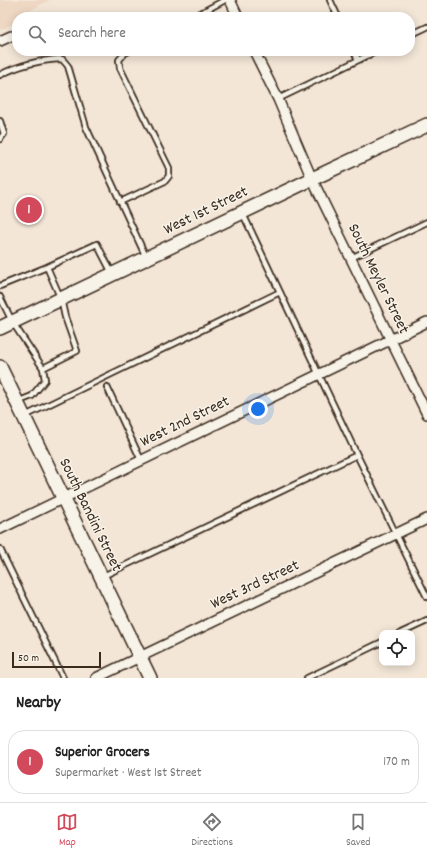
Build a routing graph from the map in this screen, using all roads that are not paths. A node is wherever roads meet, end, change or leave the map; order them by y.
1 (225, 0) edge
2 (230, 0) edge
3 (330, 0) edge
4 (202, 12) edge
5 (236, 12) edge
6 (336, 12) edge
7 (427, 27) edge
8 (415, 33) edge
9 (10, 36) dead end
10 (0, 41) edge
11 (122, 56) edge
12 (256, 56) edge
13 (356, 56) edge
14 (366, 56) edge
15 (358, 60) junction
16 (0, 75) edge
17 (278, 99) junction
18 (0, 121) edge
19 (427, 126) edge
20 (0, 139) edge
21 (312, 178) junction
22 (120, 202) junction
23 (242, 212) junction
24 (427, 222) edge
25 (146, 258) junction
26 (351, 258) junction
27 (47, 267) junction
28 (113, 274) junction
29 (0, 286) edge
30 (280, 292) junction
31 (0, 297) edge
32 (61, 299) junction
33 (427, 322) edge
34 (13, 323) junction
35 (0, 328) edge
36 (390, 339) junction
37 (0, 367) edge
38 (43, 368) junction
39 (318, 374) junction
40 (107, 387) dead end
41 (17, 402) junction
42 (427, 414) edge
43 (24, 417) junction
44 (357, 455) junction
45 (141, 460) junction
46 (63, 498) junction
47 (427, 519) edge
48 (0, 529) edge
49 (396, 534) junction
50 (0, 549) edge
51 (101, 577) junction
52 (427, 597) edge
53 (427, 621) edge
54 (408, 630) edge
55 (379, 643) edge
56 (139, 657) junction
57 (63, 678) edge
58 (96, 678) edge
59 (150, 678) edge
60 (307, 678) edge

1 - 4 lane
2 - 5 street
3 - 6 lane
7 - 8 lane
9 - 10 street
11 - 22 lane
12 - 17 street, South Meyler Street
13 - 15 lane
14 - 15 lane
15 - 17 lane
16 - 22 lane
17 - 21 street, South Meyler Street
18 - 20 lane
19 - 21 street, West 1st Street
21 - 23 street, West 1st Street
21 - 26 street, South Meyler Street
22 - 25 lane
23 - 25 street, West 1st Street
23 - 30 lane
24 - 26 lane
25 - 28 street, West 1st Street
26 - 36 street, South Meyler Street
27 - 28 lane
27 - 29 lane
27 - 32 lane
28 - 32 street, West 1st Street
30 - 39 lane
30 - 43 lane
31 - 34 lane
32 - 34 street, West 1st Street
32 - 38 lane
33 - 36 street, West 2nd Street
34 - 35 street, West 1st Street
34 - 38 lane
36 - 39 street, West 2nd Street
36 - 42 street, South Meyler Street
37 - 41 street, South Bandini Street
38 - 41 lane
39 - 44 lane
39 - 45 street, West 2nd Street
40 - 45 lane
41 - 43 street, South Bandini Street
43 - 46 street, South Bandini Street
44 - 49 lane
44 - 51 lane
45 - 46 street, West 2nd Street
46 - 48 street, West 2nd Street
46 - 51 street, South Bandini Street
47 - 49 street, West 3rd Street
49 - 52 lane
49 - 56 street, West 3rd Street
50 - 57 lane
51 - 56 street, South Bandini Street
53 - 54 lane
55 - 60 lane
56 - 58 street, West 3rd Street
56 - 59 street, South Bandini Street

